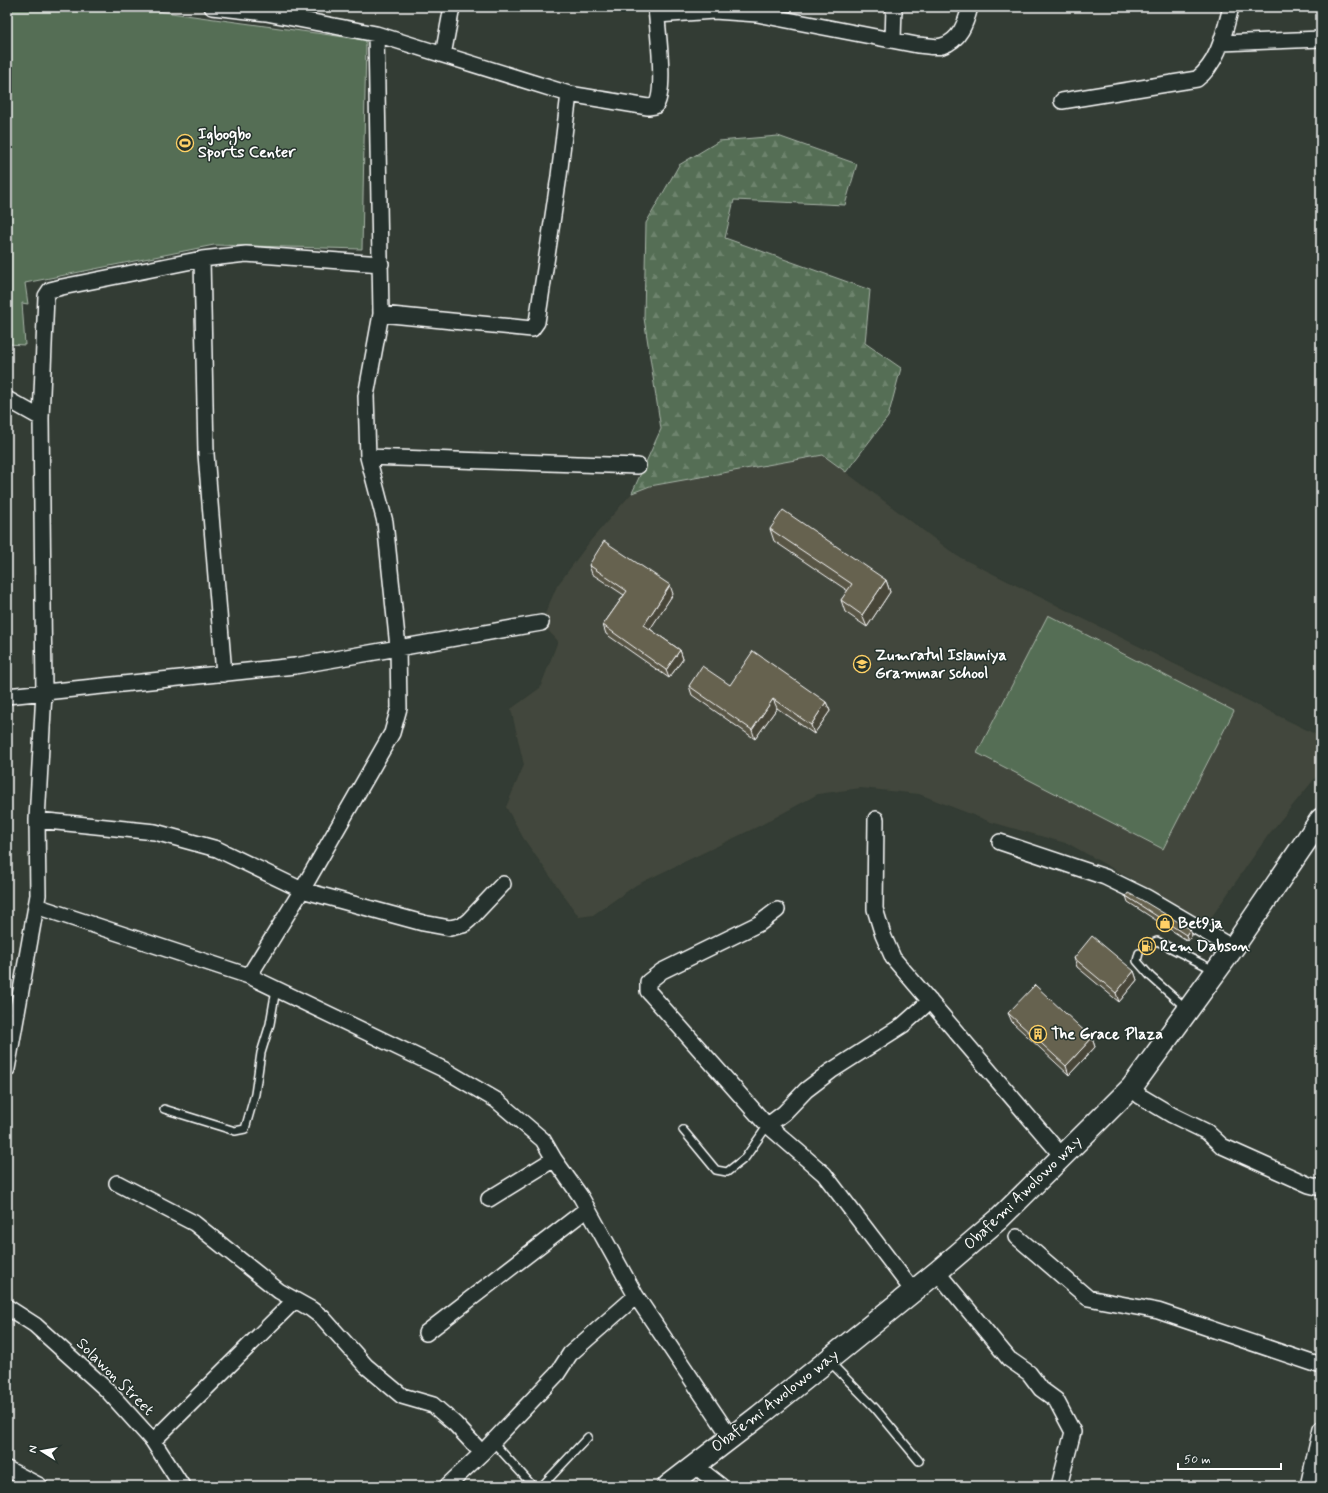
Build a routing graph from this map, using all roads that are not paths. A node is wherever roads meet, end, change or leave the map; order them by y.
1 (212, 7) edge
2 (452, 7) edge
3 (894, 7) edge
4 (970, 7) edge
5 (1231, 7) edge
6 (267, 10) edge
7 (656, 11) edge
8 (376, 34) junction
9 (893, 40) junction
10 (1321, 40) edge
11 (1221, 43) junction
12 (443, 55) junction
13 (569, 94) junction
14 (1062, 101) dead end
15 (202, 259) junction
16 (381, 264) junction
17 (381, 314) junction
18 (7, 399) edge
19 (41, 418) junction
20 (368, 458) junction
21 (638, 466) dead end
22 (541, 623) dead end
23 (398, 647) junction
24 (224, 674) junction
25 (44, 692) junction
26 (7, 696) edge
27 (876, 819) dead end
28 (37, 820) junction
29 (1317, 831) edge
30 (1000, 842) dead end
31 (503, 884) dead end
32 (302, 890) junction
33 (36, 906) junction
34 (777, 910) dead end
35 (1146, 946) dead end
36 (1233, 948) junction
37 (1139, 953) dead end
38 (1216, 971) junction
39 (249, 976) junction
40 (276, 989) junction
41 (930, 1001) junction
42 (1187, 1009) junction
43 (7, 1069) edge
44 (1132, 1087) junction
45 (164, 1109) dead end
46 (768, 1126) junction
47 (683, 1130) dead end
48 (1062, 1156) junction
49 (554, 1159) junction
50 (117, 1183) dead end
51 (1321, 1188) edge
52 (489, 1199) dead end
53 (587, 1209) junction
54 (1017, 1237) dead end
55 (937, 1272) junction
56 (913, 1291) junction
57 (636, 1296) junction
58 (294, 1301) junction
59 (7, 1307) edge
60 (426, 1334) dead end
61 (828, 1360) junction
62 (1321, 1366) edge
63 (1321, 1429) edge
64 (588, 1438) dead end
65 (731, 1438) junction
66 (153, 1441) junction
67 (492, 1442) junction
68 (482, 1453) junction
69 (919, 1461) dead end
70 (694, 1465) junction
71 (7, 1469) edge
72 (40, 1486) edge
73 (182, 1486) edge
74 (446, 1486) edge
75 (533, 1486) edge
76 (542, 1486) edge
77 (668, 1486) edge
78 (721, 1486) edge
79 (1059, 1486) edge
80 (1308, 1486) edge

1 - 6 street
2 - 12 street
3 - 9 street
4 - 9 street
5 - 11 street
6 - 8 street
7 - 9 street
7 - 13 street
8 - 12 street
8 - 16 street
10 - 11 street
11 - 14 street
12 - 13 street
13 - 17 street
15 - 16 street
15 - 19 street
15 - 24 street
16 - 17 street
17 - 20 street
18 - 19 street
19 - 25 street
20 - 21 street
20 - 23 street
22 - 23 street
23 - 24 street
23 - 32 street
24 - 25 street
25 - 26 street
25 - 28 street
27 - 41 street
28 - 32 street
28 - 33 street
29 - 36 main road, Obafemi Awolowo way
30 - 36 street
31 - 32 street
32 - 39 street
33 - 39 street
33 - 43 street
34 - 46 street
35 - 38 lane
36 - 38 main road, Obafemi Awolowo way
37 - 42 lane
38 - 42 main road, Obafemi Awolowo way
39 - 40 street
40 - 45 lane
40 - 49 street
41 - 46 street
41 - 48 street
42 - 44 main road, Obafemi Awolowo way
44 - 48 main road, Obafemi Awolowo way
44 - 51 street
46 - 47 lane
46 - 56 street
48 - 55 main road, Obafemi Awolowo way
49 - 52 street
49 - 53 street
50 - 58 street
53 - 57 street
53 - 60 street
54 - 62 street
55 - 56 main road, Obafemi Awolowo way
55 - 79 street
56 - 61 main road, Obafemi Awolowo way
57 - 65 street
57 - 67 street
58 - 66 street
58 - 68 street
59 - 66 street, Solawon Street
61 - 65 main road, Obafemi Awolowo way
61 - 69 lane
63 - 80 street
64 - 76 lane
65 - 70 main road, Obafemi Awolowo way
66 - 73 street, Solawon Street
67 - 68 street
67 - 75 lane
68 - 74 street
70 - 77 main road, Obafemi Awolowo way
70 - 78 street
71 - 72 street

